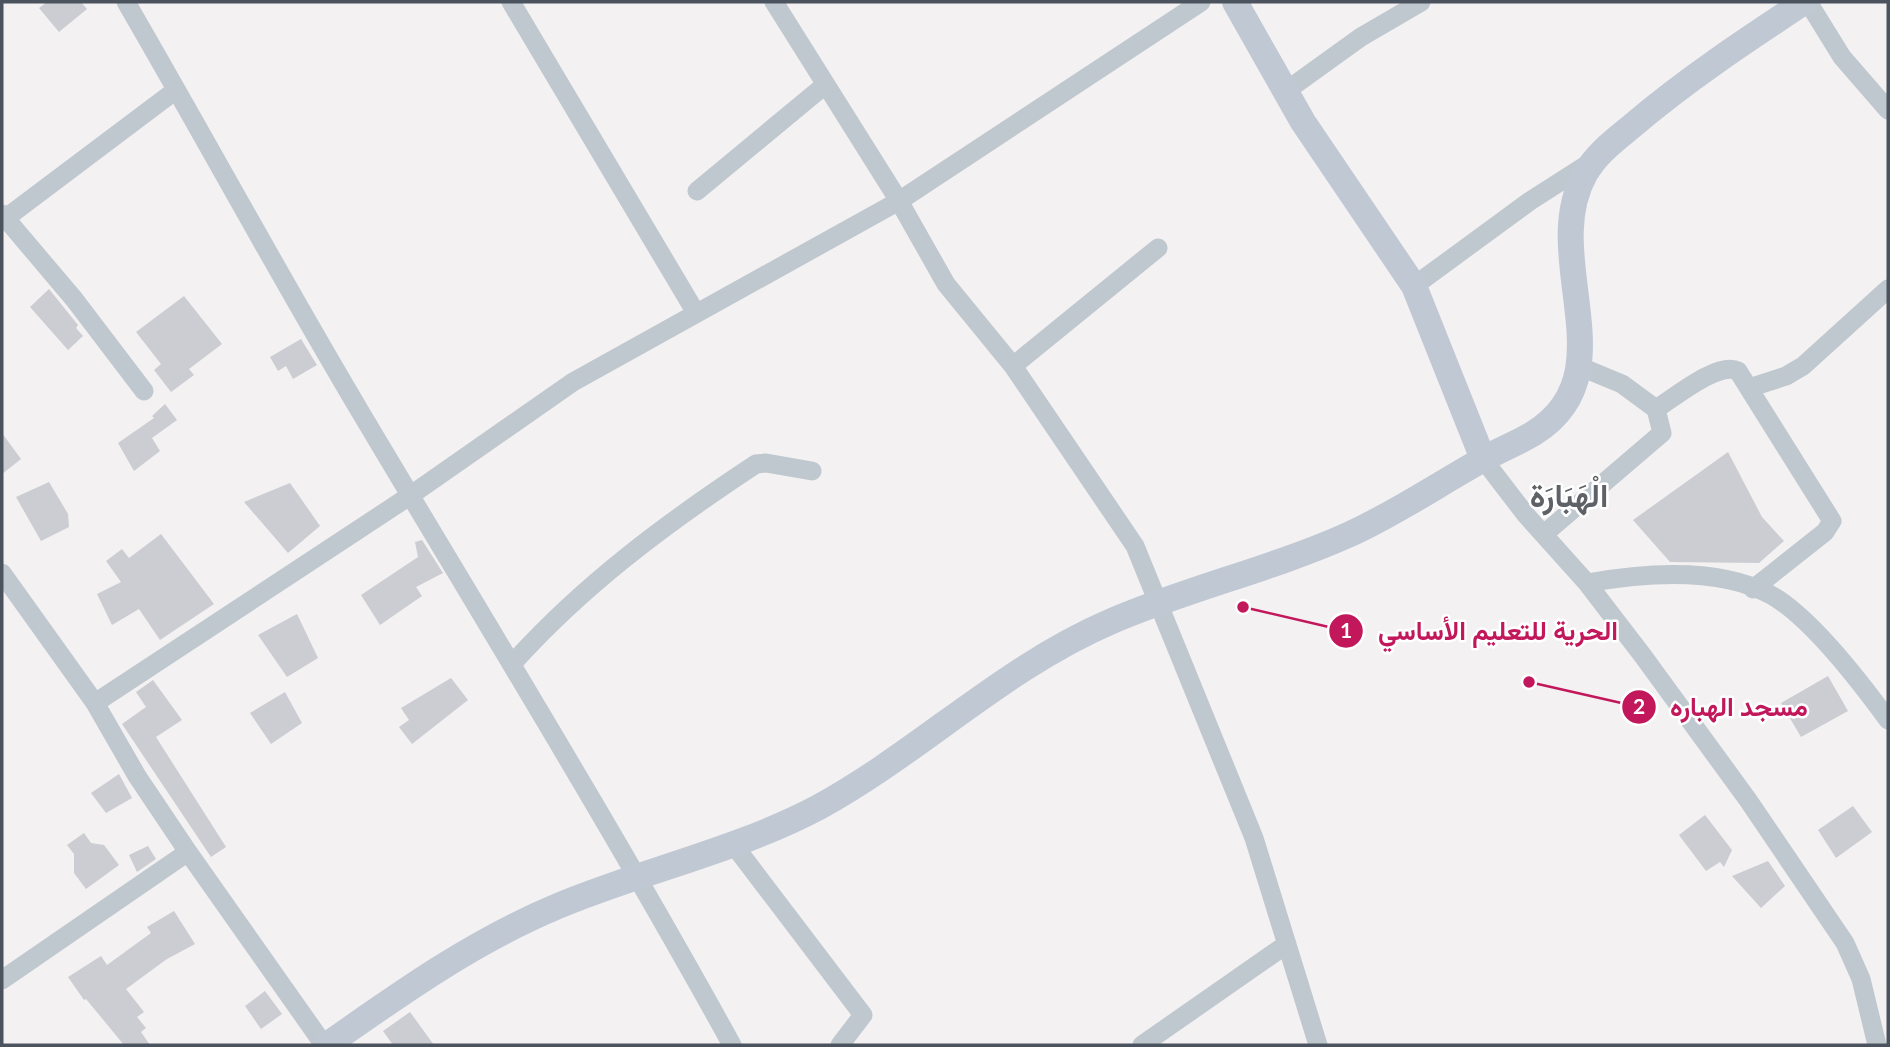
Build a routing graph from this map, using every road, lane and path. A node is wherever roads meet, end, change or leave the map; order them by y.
1 (126, 2) edge
2 (511, 2) edge
3 (774, 2) edge
4 (1201, 2) edge
5 (1235, 2) edge
6 (1421, 2) edge
7 (1806, 2) edge
8 (825, 85) junction
9 (176, 90) junction
10 (1286, 91) junction
11 (1888, 110) edge
12 (1594, 160) junction
13 (697, 191) dead end
14 (900, 201) junction
15 (3, 218) edge
16 (1158, 248) dead end
17 (1414, 286) junction
18 (1888, 289) edge
19 (696, 313) junction
20 (1013, 366) junction
21 (1581, 366) junction
22 (1749, 388) junction
23 (144, 391) dead end
24 (1656, 409) junction
25 (1483, 459) junction
26 (812, 471) dead end
27 (411, 495) junction
28 (1544, 534) junction
29 (2, 573) edge
30 (1587, 583) junction
31 (1754, 589) junction
32 (1161, 602) junction
33 (513, 663) junction
34 (1888, 687) edge
35 (1872, 699) junction
36 (95, 703) junction
37 (1888, 720) edge
38 (733, 844) junction
39 (188, 852) junction
40 (638, 875) junction
41 (1287, 944) junction
42 (2, 979) edge
43 (325, 1045) edge
44 (732, 1045) edge
45 (840, 1045) edge
46 (1142, 1045) edge
47 (1318, 1045) edge
48 (1877, 1045) edge

1 - 9 street
2 - 19 street
3 - 8 street
4 - 14 street
5 - 10 street
6 - 10 street
7 - 11 street
7 - 12 street
8 - 13 street
8 - 14 street
9 - 15 street
9 - 27 street
10 - 17 street
12 - 17 street
12 - 21 street
14 - 19 street
14 - 20 street
15 - 23 street
16 - 20 street
17 - 25 street
18 - 22 street
19 - 27 street
20 - 32 street
21 - 24 street
21 - 25 street
22 - 24 street
22 - 31 street
24 - 28 street
25 - 28 street
25 - 32 street
26 - 33 street
27 - 33 street
27 - 36 street
28 - 30 street
29 - 36 street
30 - 31 street
30 - 48 street
31 - 35 street
32 - 38 street
32 - 41 street
33 - 40 street
34 - 35 street
35 - 37 street
36 - 39 street
38 - 40 street
38 - 45 street
39 - 42 street
39 - 43 street
40 - 43 street
40 - 44 street
41 - 46 street
41 - 47 street

